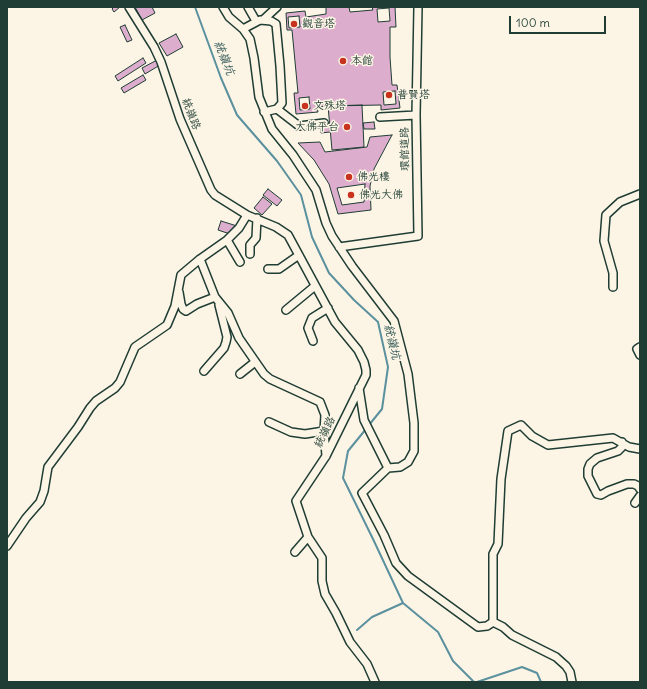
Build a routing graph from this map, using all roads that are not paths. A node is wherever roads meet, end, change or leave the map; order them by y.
1 (129, 7) edge
2 (223, 7) edge
3 (248, 7) edge
4 (277, 7) edge
5 (419, 7) edge
6 (260, 21) junction
7 (243, 29) junction
8 (276, 109) junction
9 (264, 112) junction
10 (416, 115) junction
11 (380, 117) dead end
12 (324, 123) dead end
13 (640, 194) edge
14 (247, 215) junction
15 (257, 218) junction
16 (227, 240) junction
17 (339, 247) junction
18 (250, 254) dead end
19 (299, 255) junction
20 (200, 259) junction
21 (240, 262) dead end
22 (268, 269) dead end
23 (178, 286) junction
24 (315, 286) junction
25 (613, 287) dead end
26 (217, 300) junction
27 (328, 308) junction
28 (286, 310) dead end
29 (313, 341) dead end
30 (640, 347) edge
31 (640, 355) edge
32 (255, 362) junction
33 (204, 371) dead end
34 (240, 374) dead end
35 (359, 388) junction
36 (269, 422) dead end
37 (324, 431) junction
38 (622, 442) junction
39 (640, 449) edge
40 (326, 456) junction
41 (388, 468) junction
42 (640, 489) edge
43 (640, 496) edge
44 (635, 503) dead end
45 (308, 537) junction
46 (7, 546) edge
47 (295, 552) dead end
48 (493, 622) junction
49 (375, 682) edge
50 (572, 682) edge

1 - 14 street, 統嶺路
2 - 7 street
3 - 6 street
4 - 6 street
5 - 10 street, 環館道路
6 - 7 street
6 - 8 street
7 - 9 street
8 - 9 street
8 - 12 street
9 - 17 street
10 - 11 street
10 - 17 street, 環館道路
13 - 25 street
14 - 15 street, 統嶺路
14 - 16 street
15 - 18 street
15 - 19 street, 統嶺路
16 - 20 street
16 - 21 street
17 - 41 street
19 - 22 street
19 - 24 street, 統嶺路
20 - 23 street
20 - 26 street
23 - 26 street
23 - 46 street
24 - 27 street, 統嶺路
24 - 28 street
26 - 32 street
26 - 33 street
27 - 29 street
27 - 35 street, 統嶺路
30 - 31 street
32 - 34 street
32 - 37 street
35 - 40 street, 統嶺路
35 - 41 street
36 - 37 street
37 - 40 street
38 - 39 street
38 - 42 street
38 - 48 street
40 - 45 street, 統嶺路
41 - 48 street
43 - 44 street
45 - 47 street
45 - 49 street, 統嶺路
48 - 50 street

